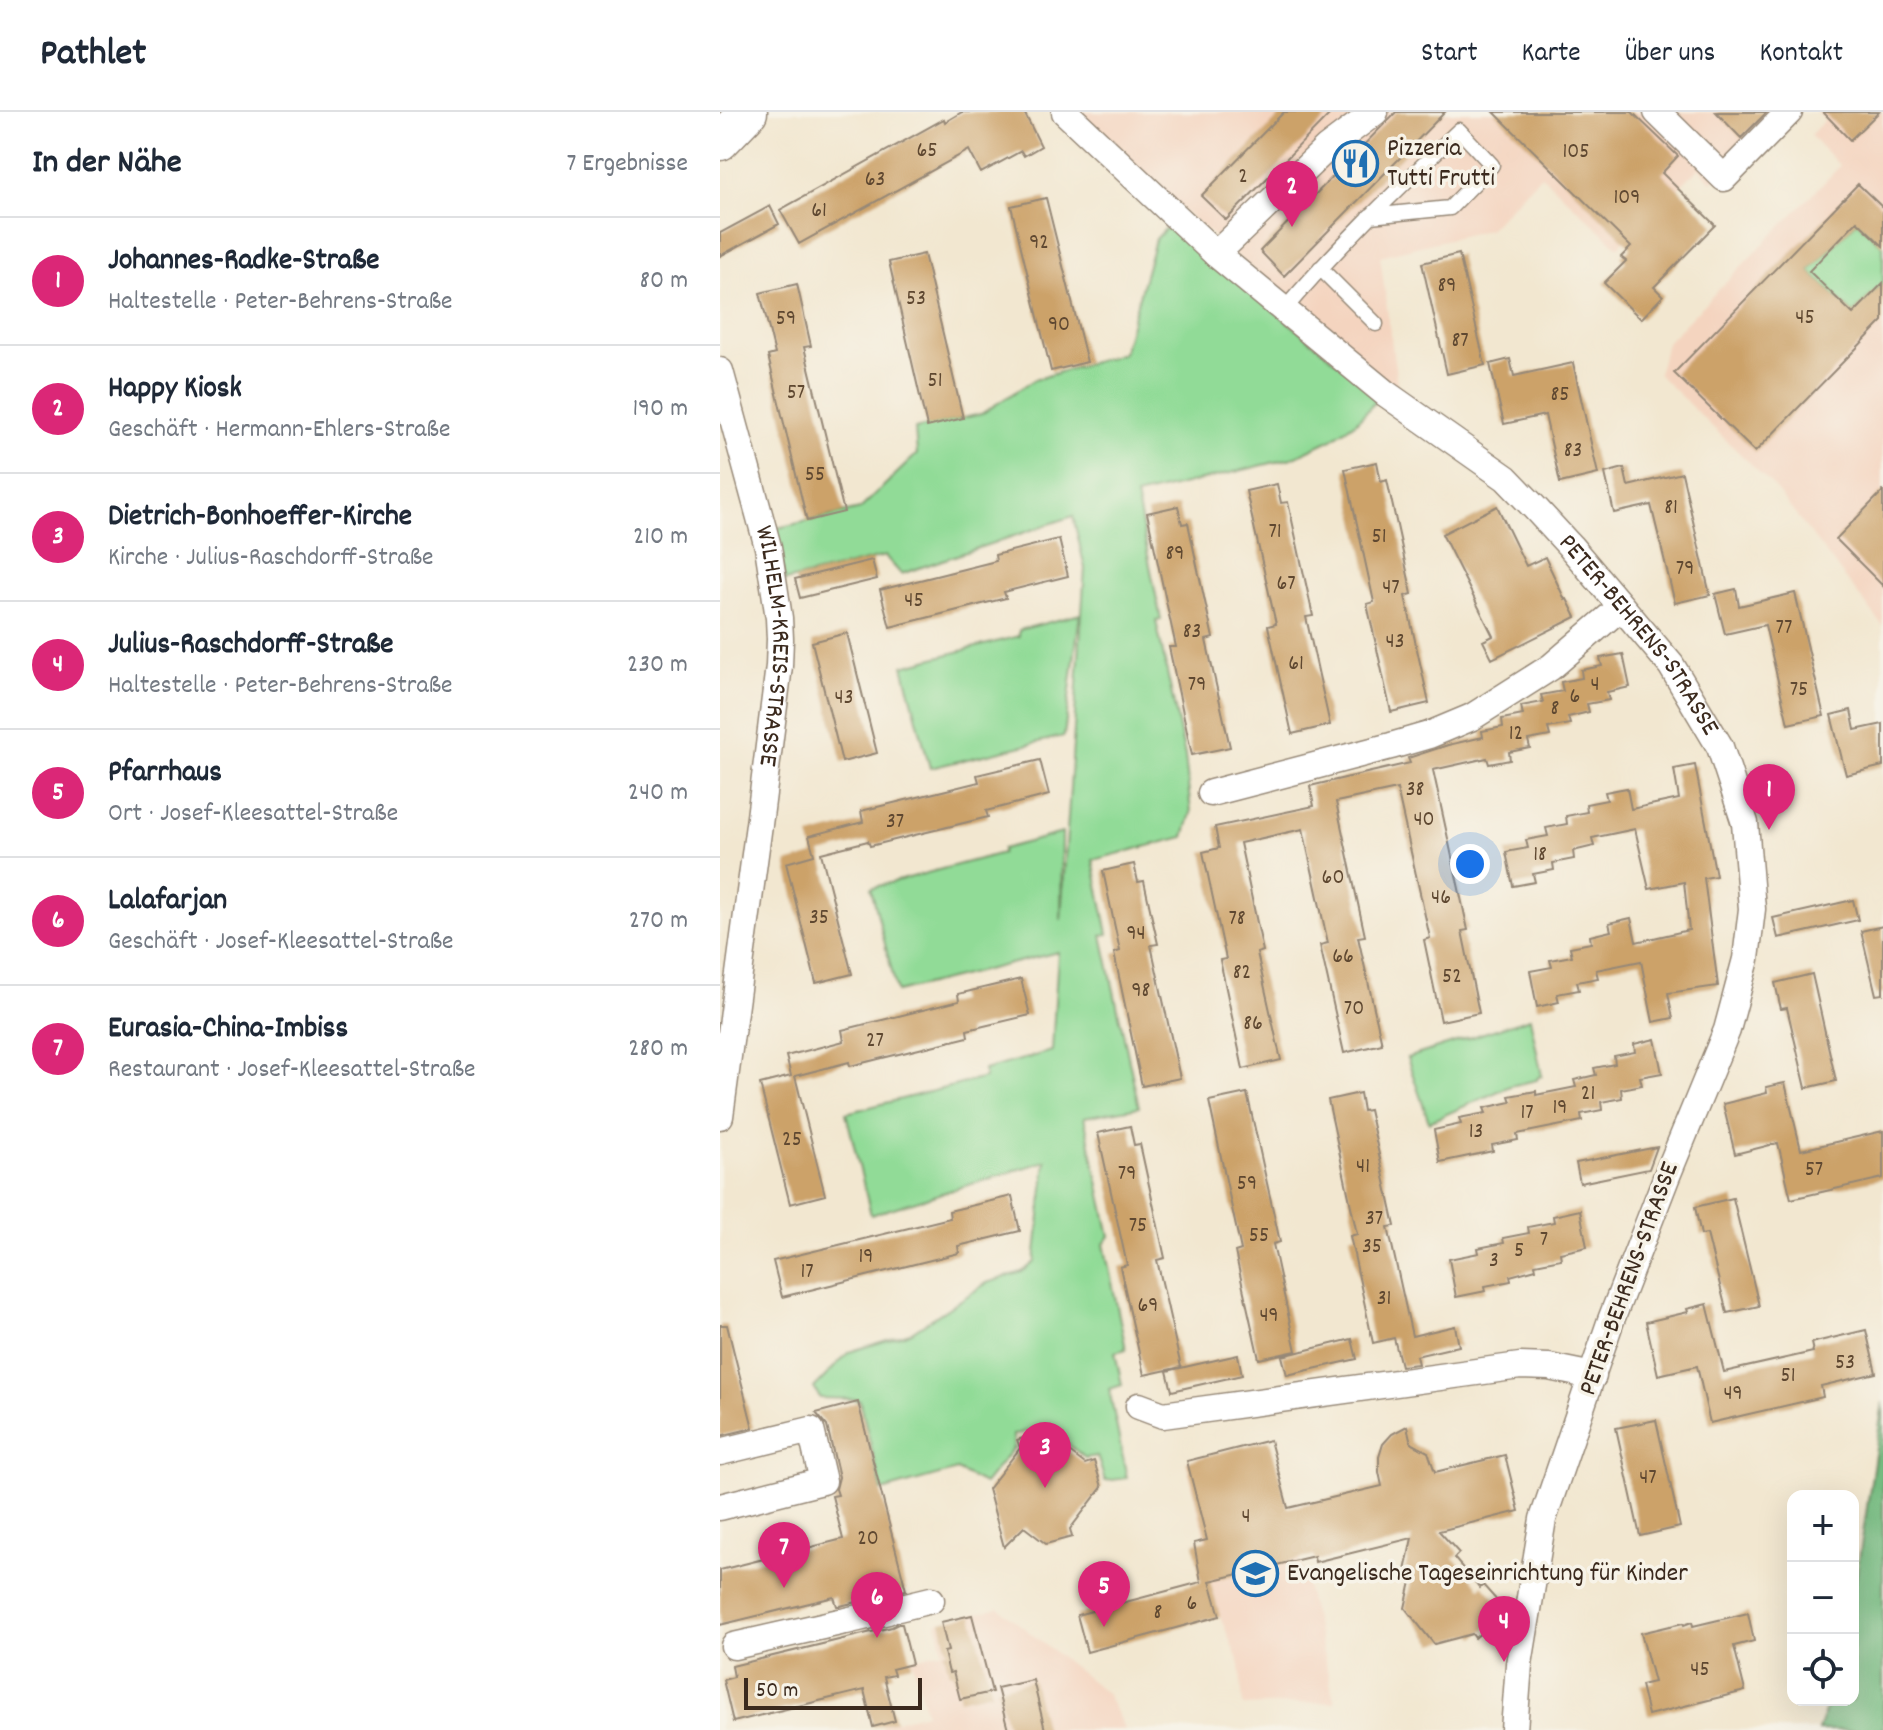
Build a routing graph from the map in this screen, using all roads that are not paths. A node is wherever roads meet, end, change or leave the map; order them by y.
1 (748, 112) edge
2 (1065, 112) edge
3 (1375, 112) edge
4 (1657, 112) edge
5 (1789, 112) edge
6 (720, 141) edge
7 (1370, 216) junction
8 (1216, 254) junction
9 (1320, 268) junction
10 (1284, 310) junction
11 (1376, 324) dead end
12 (720, 371) edge
13 (729, 441) edge
14 (1621, 607) junction
15 (1211, 793) dead end
16 (720, 1116) edge
17 (1593, 1376) junction
18 (1139, 1406) dead end
19 (720, 1452) edge
20 (720, 1507) edge
21 (931, 1600) dead end
22 (727, 1648) edge
23 (1514, 1730) edge

1 - 6 main road
2 - 8 street, PETER-BEHRENS-STRASSE
3 - 8 street
4 - 5 street
7 - 7 lane
7 - 9 lane
8 - 10 street, PETER-BEHRENS-STRASSE
9 - 10 lane
9 - 11 lane
10 - 14 street, PETER-BEHRENS-STRASSE
12 - 13 street, WILHELM-KREIS-STRASSE
13 - 16 street, WILHELM-KREIS-STRASSE
14 - 15 street
14 - 17 street, PETER-BEHRENS-STRASSE
17 - 18 street
17 - 23 street, PETER-BEHRENS-STRASSE
19 - 20 street
21 - 22 street

